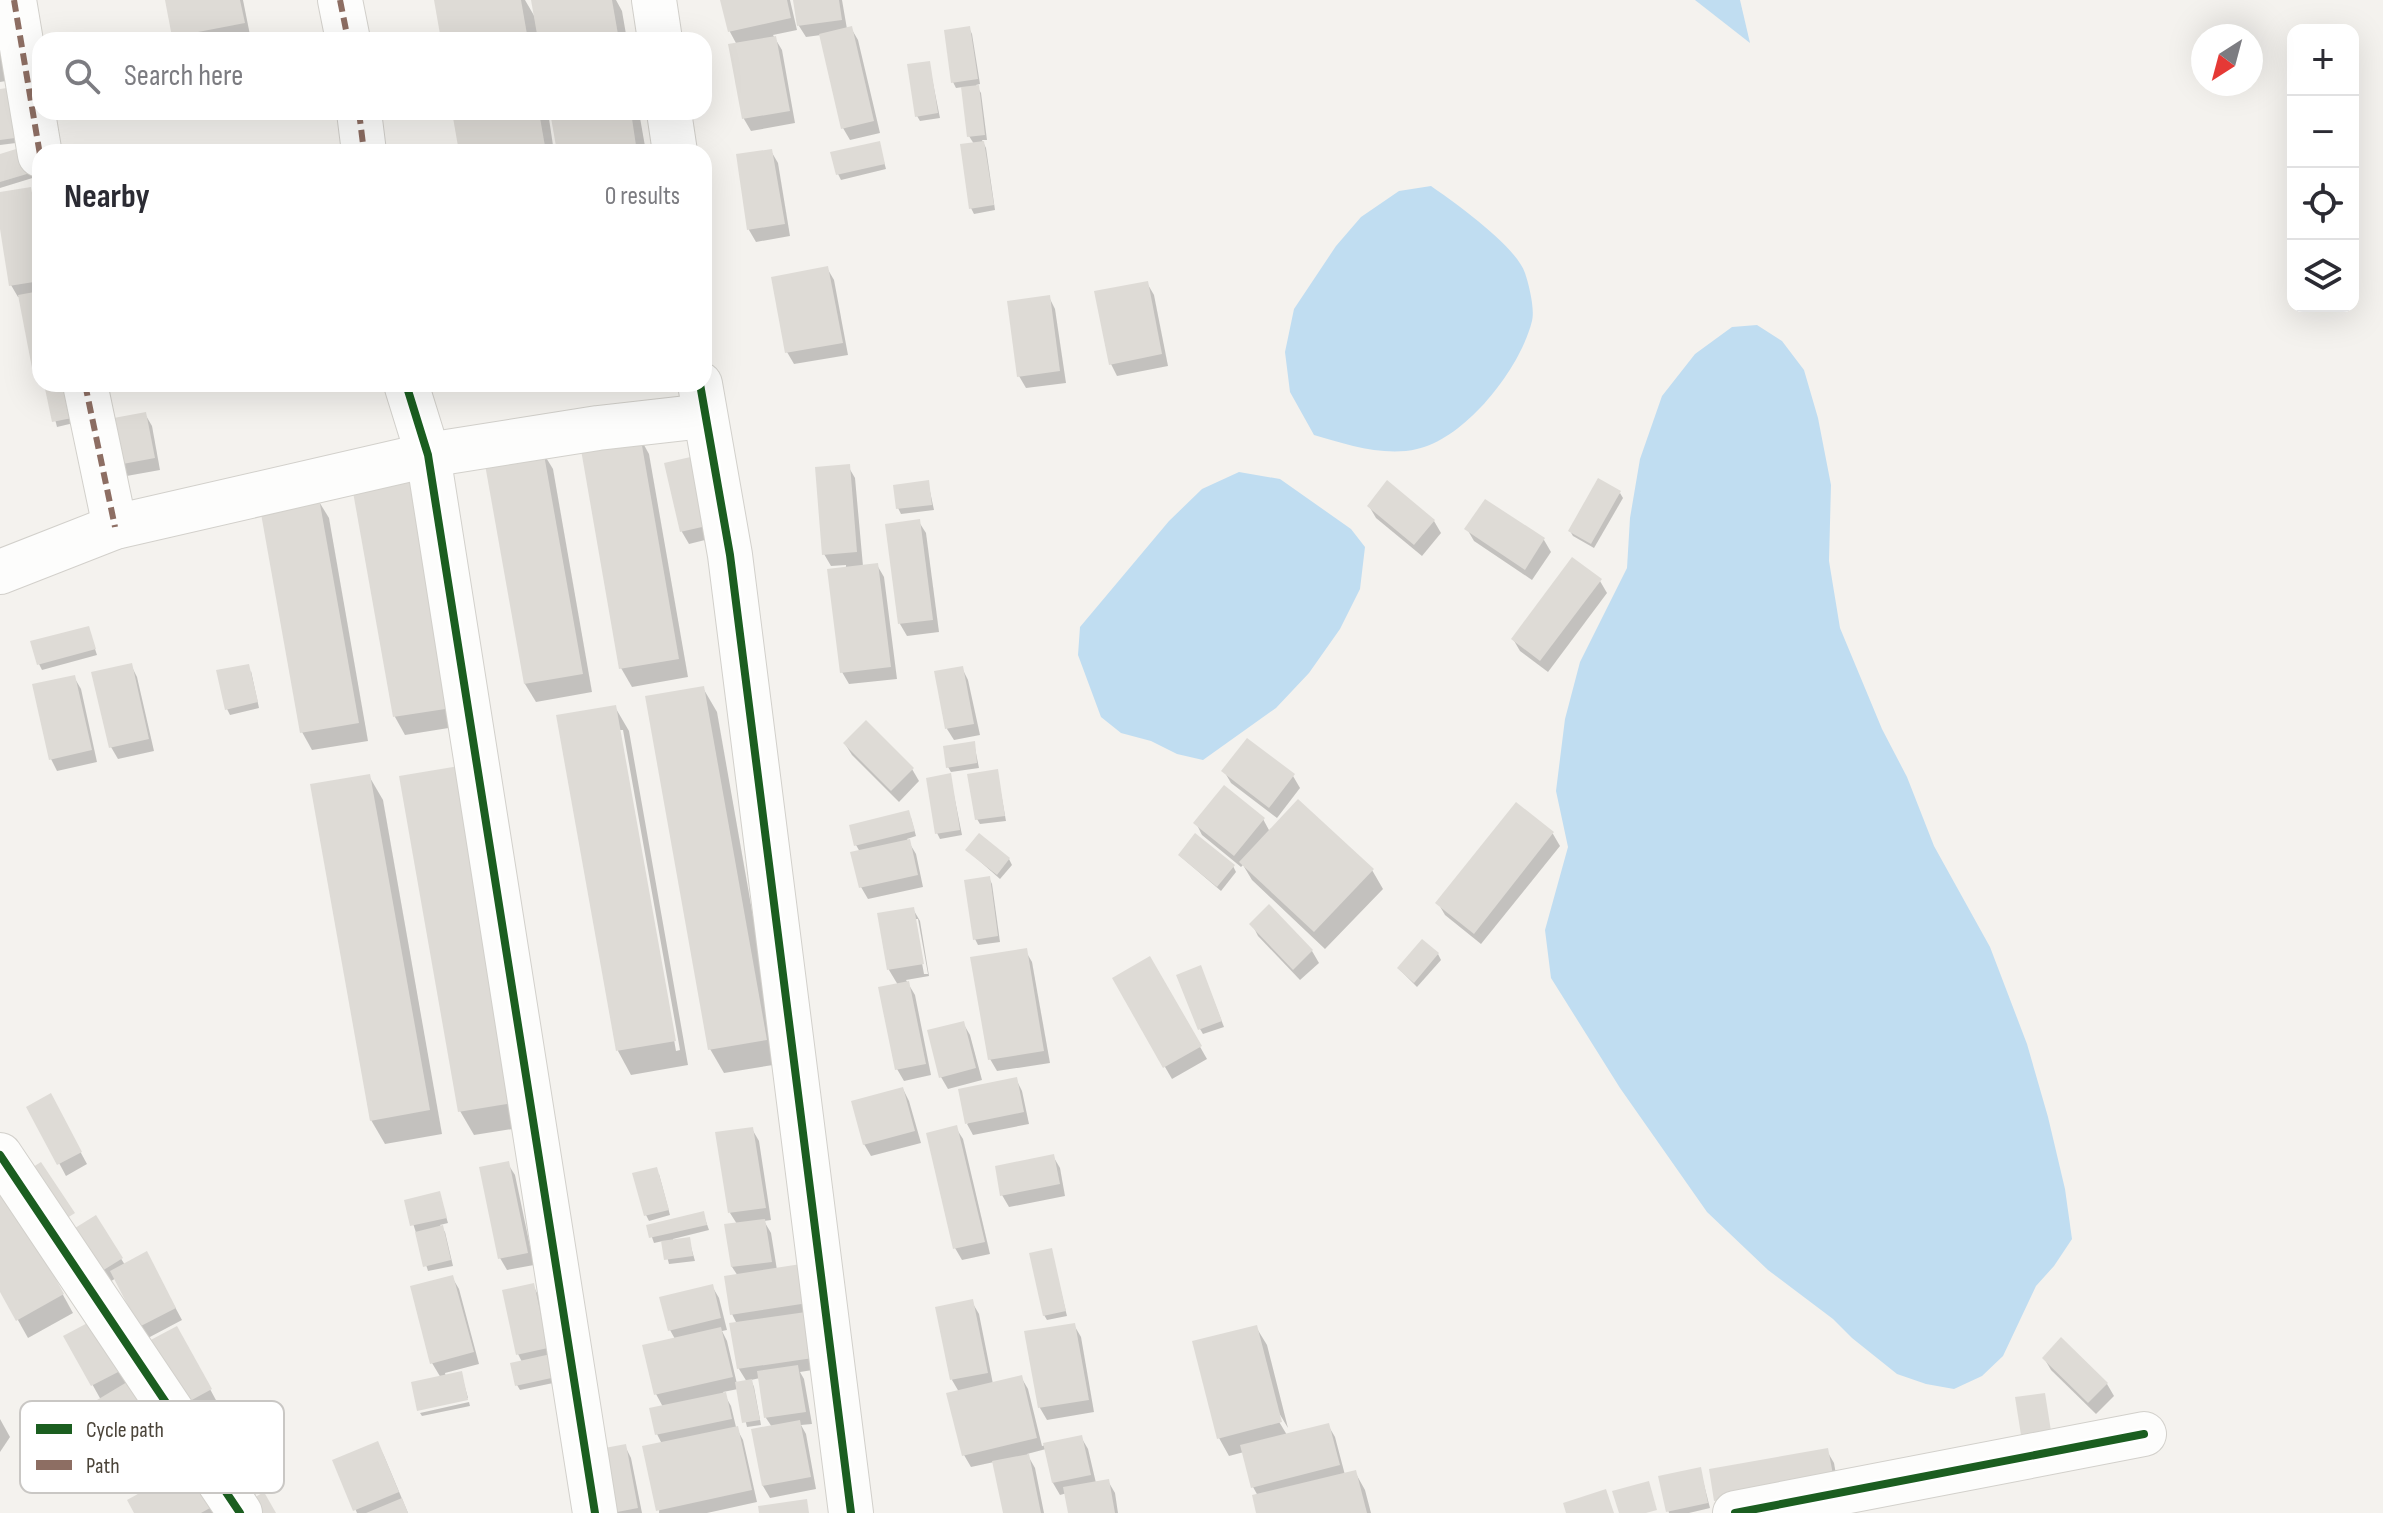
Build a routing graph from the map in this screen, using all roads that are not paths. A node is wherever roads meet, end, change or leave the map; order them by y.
1 (14, 0) edge
2 (340, 0) edge
3 (654, 0) edge
4 (346, 32) edge
5 (659, 32) edge
6 (32, 107) edge
7 (34, 120) edge
8 (360, 120) edge
9 (670, 120) edge
10 (38, 144) edge
11 (363, 144) edge
12 (674, 144) edge
13 (87, 392) edge
14 (408, 392) edge
15 (702, 400) edge
16 (428, 455) junction
17 (115, 527) junction
18 (0, 572) edge
19 (0, 1155) edge
20 (165, 1401) edge
21 (2144, 1434) dead end
22 (227, 1493) edge
23 (240, 1513) edge
24 (595, 1513) edge
25 (851, 1513) edge
26 (1735, 1513) edge

1 - 6 street
2 - 4 street
3 - 5 street
7 - 10 street
8 - 11 street
9 - 12 street
13 - 17 street
14 - 16 street
15 - 16 street
15 - 25 street
16 - 17 street
16 - 24 street
17 - 18 street
19 - 20 street
21 - 26 street
22 - 23 street

